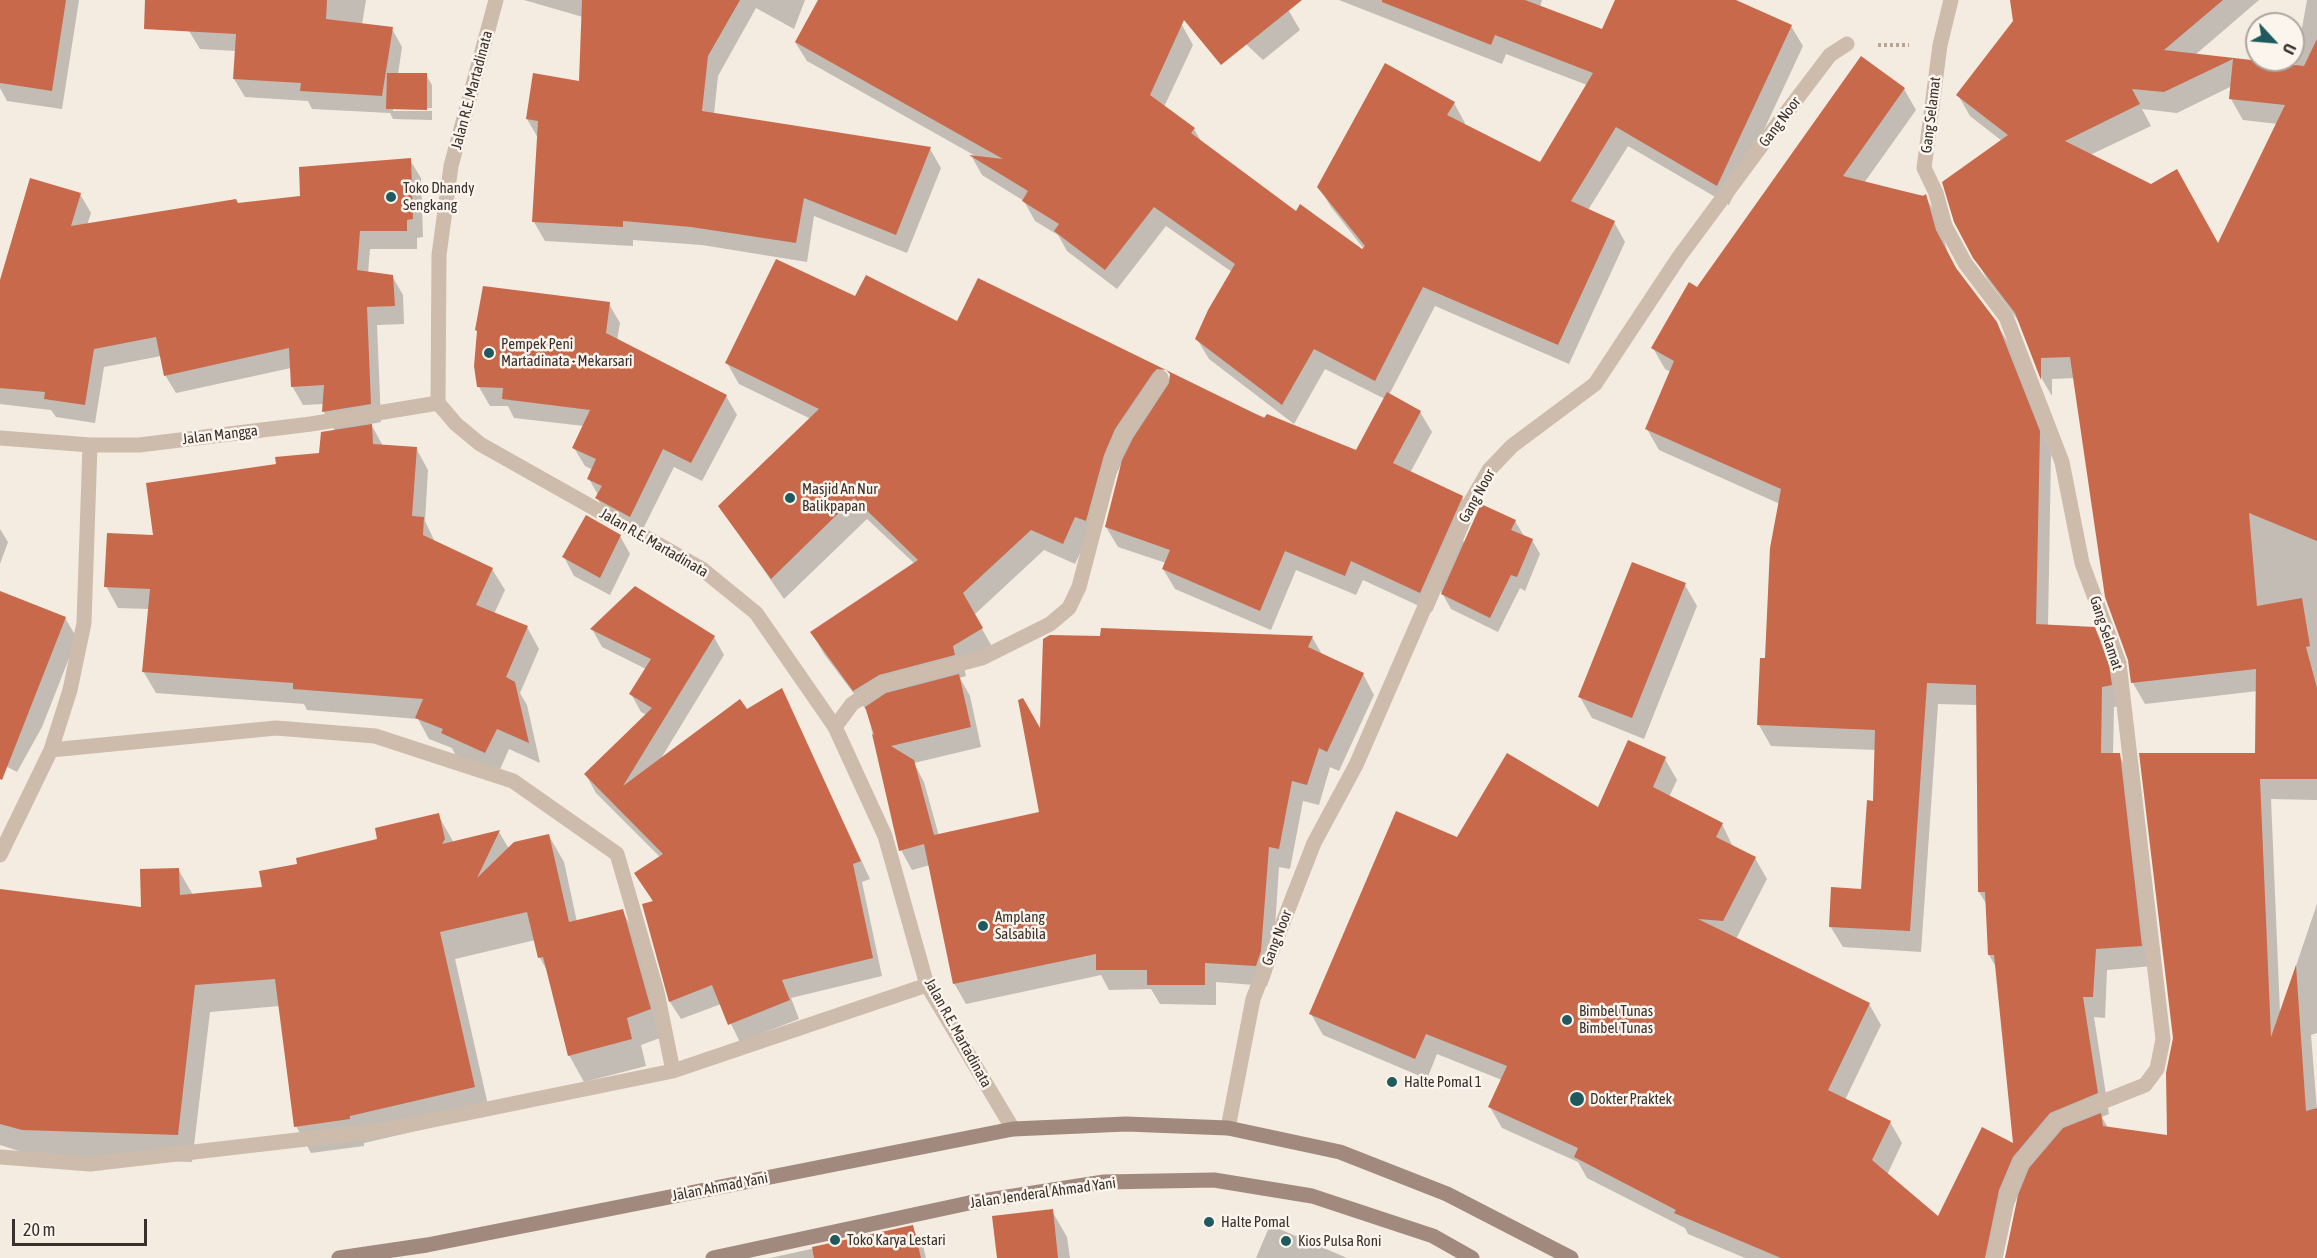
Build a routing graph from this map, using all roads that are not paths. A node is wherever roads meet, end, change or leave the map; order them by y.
1 (496, 0) edge
2 (1951, 0) edge
3 (1847, 44) road end
4 (1161, 378) dead end
5 (438, 403) junction
6 (0, 438) edge
7 (90, 445) junction
8 (835, 727) junction
9 (51, 750) junction
10 (0, 855) edge
11 (927, 985) junction
12 (673, 1071) junction
13 (1228, 1128) junction
14 (1013, 1129) junction
15 (0, 1157) edge
16 (339, 1258) edge
17 (713, 1258) edge
18 (1472, 1258) edge
19 (1571, 1258) edge
20 (1995, 1258) edge

1 - 5 street, Jalan R.E. Martadinata
2 - 20 street, Gang Selamat
3 - 13 street, Gang Noor
4 - 8 street
5 - 7 street, Jalan Mangga
5 - 8 street, Jalan R.E. Martadinata
6 - 7 street, Jalan Mangga
7 - 9 street
8 - 11 street, Jalan R.E. Martadinata
9 - 10 street
9 - 12 street
11 - 12 street
11 - 14 street, Jalan R.E. Martadinata
12 - 15 street
13 - 14 main road
13 - 19 main road
14 - 16 main road, Jalan Ahmad Yani
17 - 18 main road, Jalan Jenderal Ahmad Yani

